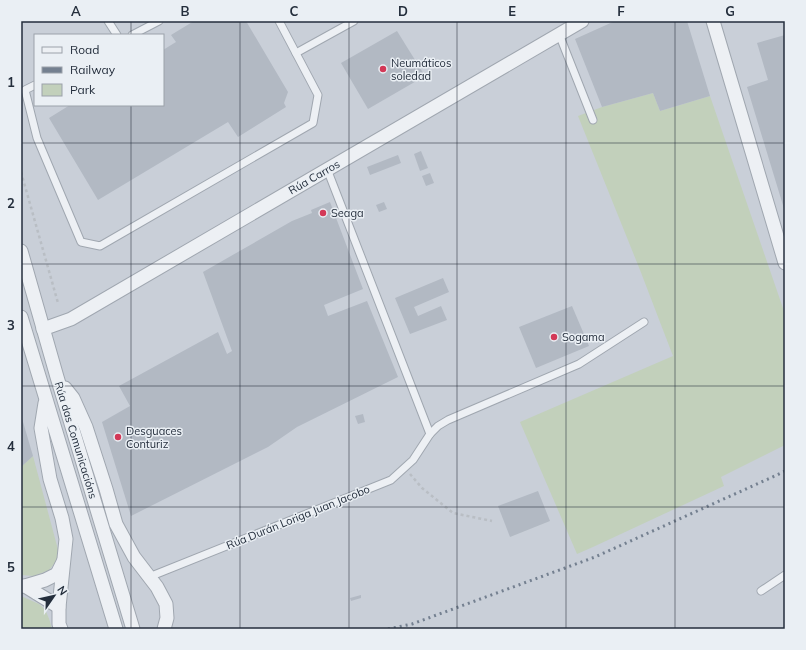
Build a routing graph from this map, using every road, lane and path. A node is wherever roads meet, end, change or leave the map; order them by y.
1 (108, 21) edge
2 (159, 21) edge
3 (279, 21) edge
4 (354, 21) edge
5 (582, 21) edge
6 (713, 21) edge
7 (116, 34) edge
8 (134, 34) edge
9 (559, 34) junction
10 (296, 53) junction
11 (34, 85) edge
12 (23, 88) edge
13 (593, 120) dead end
14 (327, 169) junction
15 (21, 172) edge
16 (21, 252) edge
17 (785, 263) edge
18 (58, 303) dead end
19 (21, 317) edge
20 (644, 322) dead end
21 (43, 329) junction
22 (57, 376) junction
23 (46, 399) junction
24 (430, 434) junction
25 (405, 467) junction
26 (492, 521) dead end
27 (64, 560) junction
28 (785, 575) edge
29 (149, 577) junction
30 (23, 586) edge
31 (761, 591) dead end
32 (59, 607) junction
33 (61, 629) edge
34 (116, 629) edge
35 (133, 629) edge
36 (164, 629) edge

1 - 7 lane
2 - 8 lane
3 - 10 lane
4 - 10 lane
5 - 9 street, Rúa Carros
6 - 17 street
9 - 13 lane
9 - 14 street, Rúa Carros
10 - 12 lane
11 - 12 lane
14 - 21 street, Rúa Carros
14 - 24 lane
15 - 18 path
16 - 21 street, Rúa das Comunicacións
19 - 23 street, Rúa das Comunicacións
20 - 24 lane, Rúa Durán Loriga Juan Jacobo
21 - 22 street, Rúa das Comunicacións
22 - 29 street
22 - 35 street, Rúa das Comunicacións
23 - 27 street
23 - 34 street, Rúa das Comunicacións
24 - 25 lane, Rúa Durán Loriga Juan Jacobo
25 - 26 path
25 - 29 lane, Rúa Durán Loriga Juan Jacobo
27 - 30 street
27 - 32 street
28 - 31 lane
29 - 36 street
30 - 32 street
32 - 33 street

